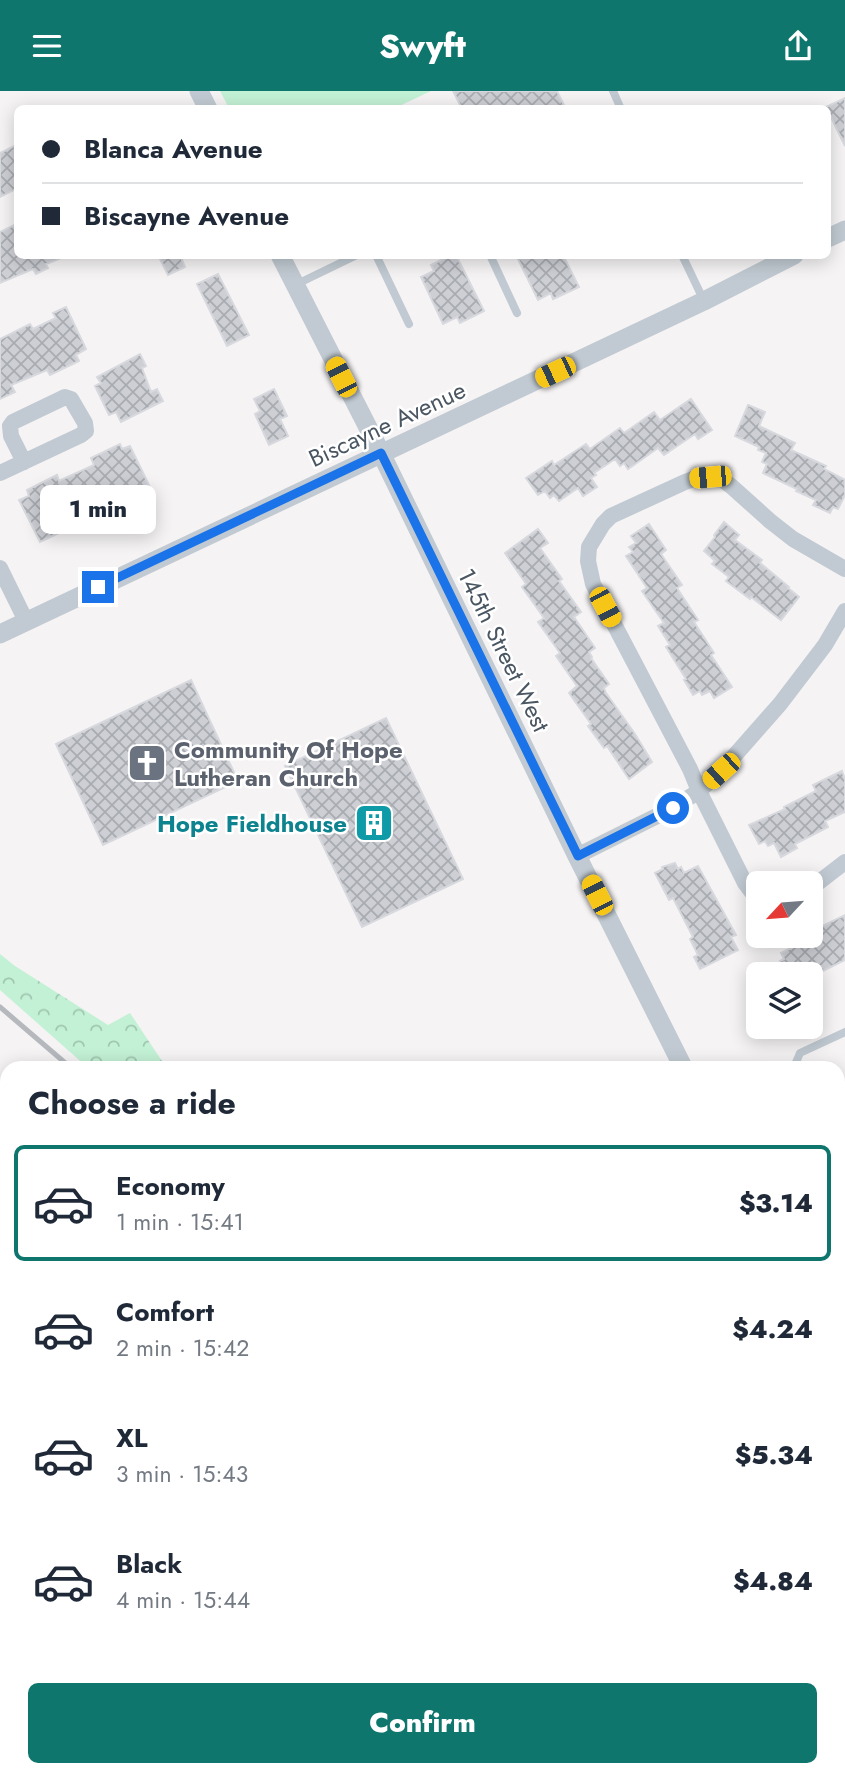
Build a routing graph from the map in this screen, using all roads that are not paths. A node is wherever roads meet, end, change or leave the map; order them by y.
1 (282, 259) edge
2 (349, 259) edge
3 (378, 259) edge
4 (492, 259) edge
5 (684, 259) edge
6 (786, 259) edge
7 (294, 285) junction
8 (705, 301) junction
9 (517, 313) dead end
10 (408, 324) dead end
11 (381, 453) junction
12 (24, 462) junction
13 (0, 473) edge
14 (0, 568) edge
15 (845, 569) edge
16 (845, 611) edge
17 (26, 621) junction
18 (0, 634) edge
19 (699, 791) junction
20 (578, 856) junction
21 (845, 862) edge
22 (823, 879) edge
23 (746, 884) edge
24 (845, 1032) edge
25 (680, 1061) edge
26 (797, 1061) edge

1 - 7 street, 145th Street West
2 - 7 lane
3 - 10 lane
4 - 9 lane
5 - 8 lane
6 - 8 street, Biscayne Avenue
7 - 11 street, 145th Street West
8 - 11 street, Biscayne Avenue
11 - 17 street, Biscayne Avenue
11 - 20 street, 145th Street West
12 - 12 street
12 - 13 street
14 - 17 street
15 - 19 street
16 - 19 street
17 - 18 street, Biscayne Avenue
19 - 20 street
19 - 23 street
20 - 25 street, 145th Street West
21 - 22 street
24 - 26 lane

